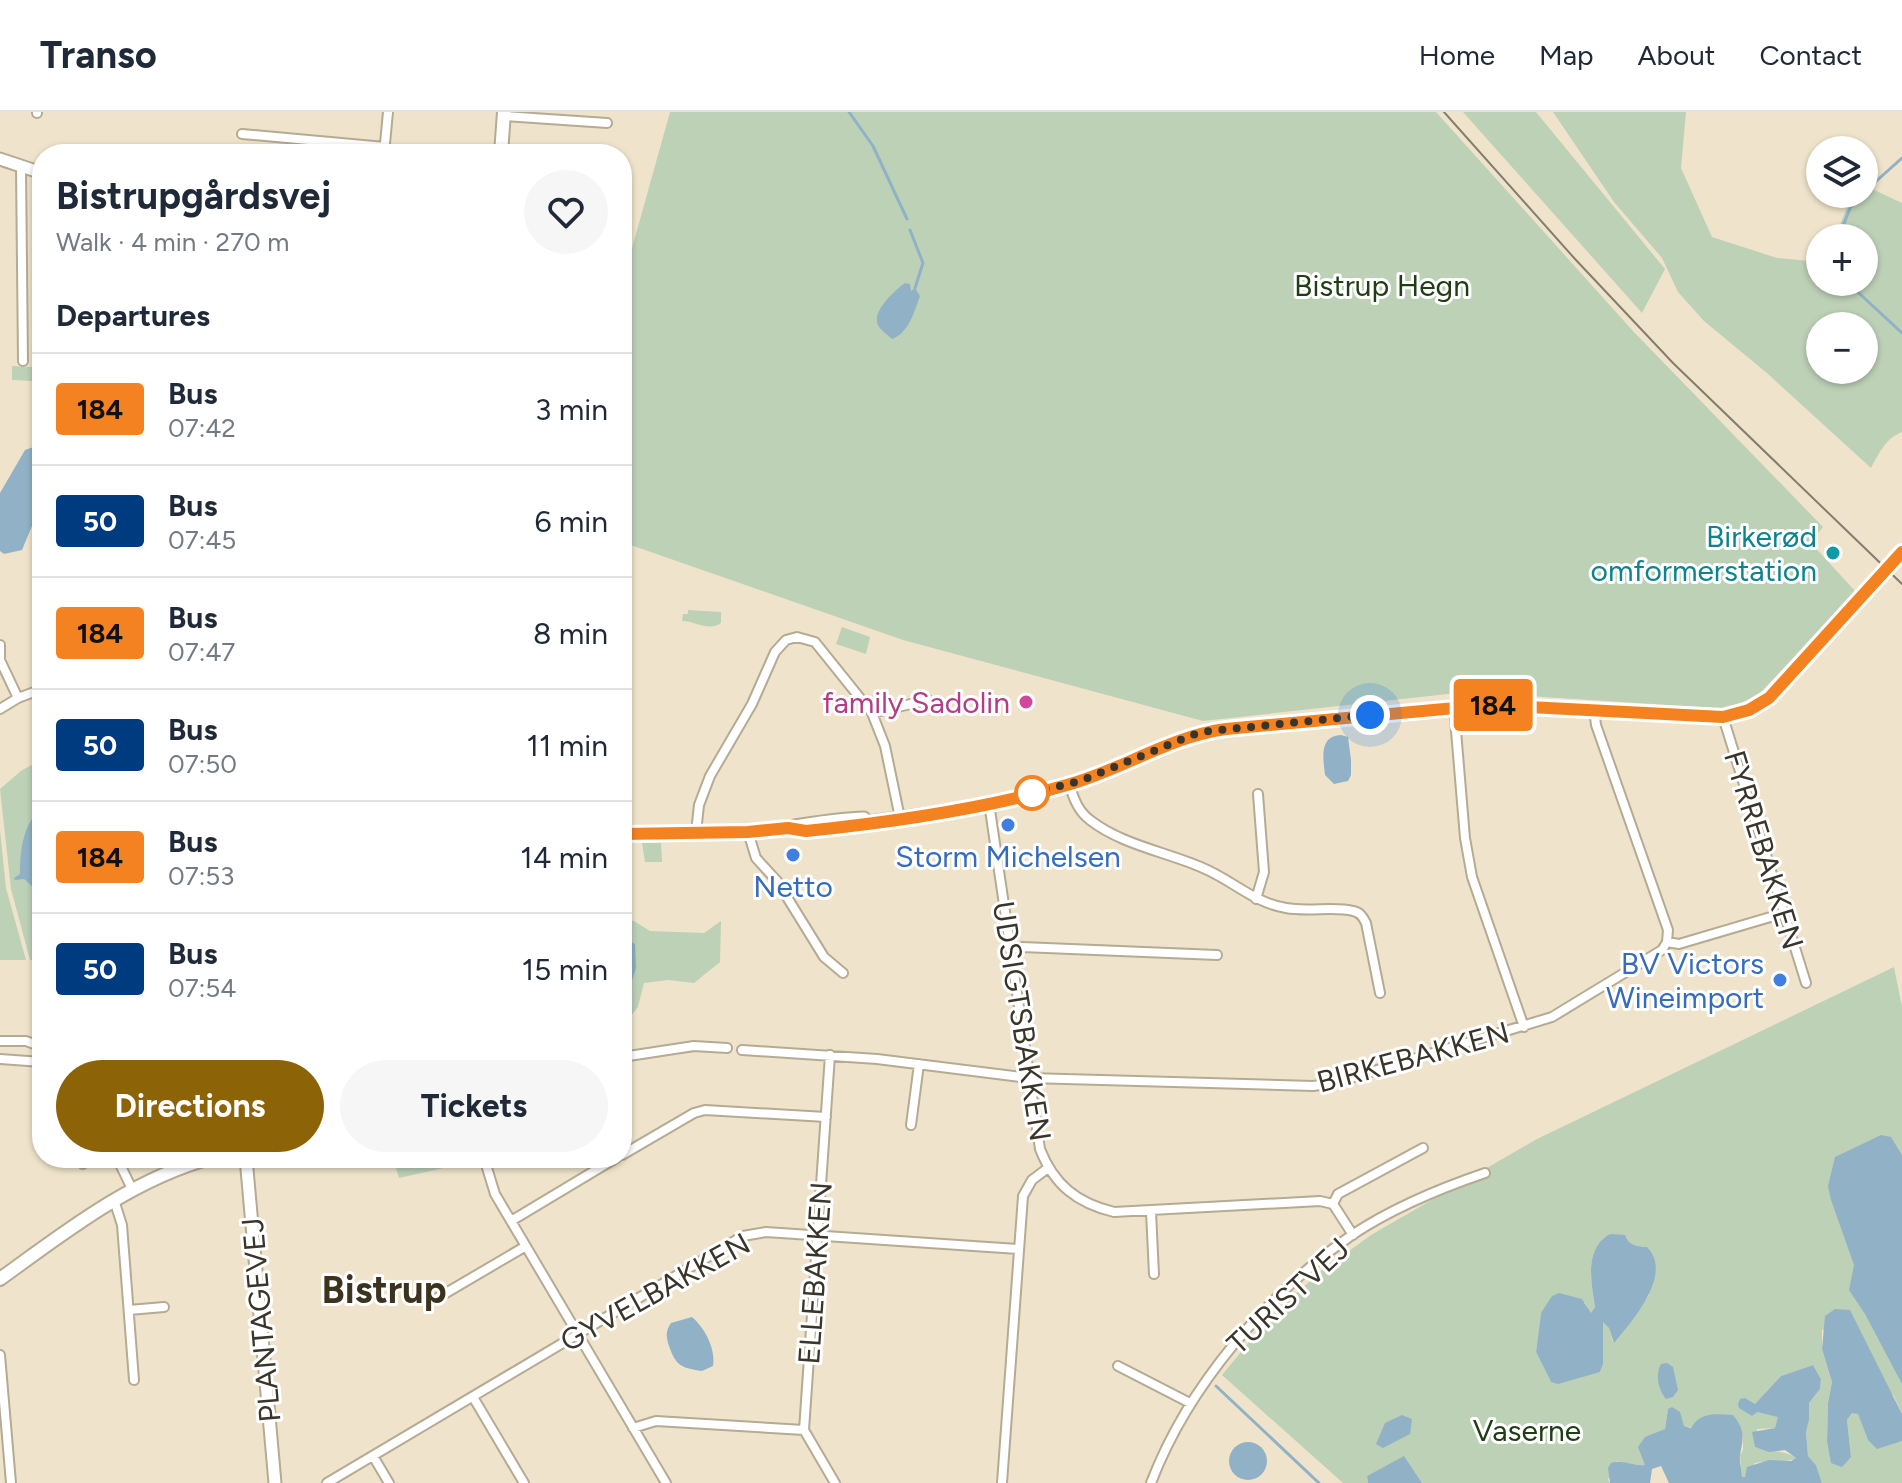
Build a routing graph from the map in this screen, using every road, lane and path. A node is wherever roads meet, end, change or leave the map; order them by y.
1 (388, 112) edge
2 (504, 114) edge
3 (607, 123) dead end
4 (242, 134) dead end
5 (331, 144) edge
6 (385, 144) edge
7 (502, 144) edge
8 (0, 159) edge
9 (21, 167) junction
10 (32, 170) edge
11 (23, 361) dead end
12 (1902, 552) edge
13 (0, 645) edge
14 (0, 659) edge
15 (32, 693) edge
16 (18, 698) junction
17 (928, 700) dead end
18 (1454, 707) junction
19 (0, 709) edge
20 (1594, 709) junction
21 (872, 713) junction
22 (1723, 717) junction
23 (1069, 784) junction
24 (1258, 794) dead end
25 (989, 803) junction
26 (900, 818) junction
27 (696, 832) junction
28 (748, 832) junction
29 (632, 834) edge
30 (1256, 899) junction
31 (1784, 913) junction
32 (1667, 942) junction
33 (1010, 950) junction
34 (1217, 955) dead end
35 (843, 973) dead end
36 (1806, 983) dead end
37 (1380, 993) dead end
38 (1524, 1027) junction
39 (0, 1041) edge
40 (32, 1043) edge
41 (727, 1048) dead end
42 (742, 1050) dead end
43 (632, 1055) edge
44 (830, 1055) junction
45 (0, 1059) edge
46 (32, 1061) edge
47 (919, 1064) junction
48 (1029, 1078) junction
49 (826, 1117) junction
50 (911, 1125) dead end
51 (1423, 1148) dead end
52 (632, 1149) edge
53 (122, 1168) edge
54 (178, 1168) edge
55 (247, 1168) edge
56 (487, 1168) edge
57 (599, 1168) edge
58 (1048, 1168) junction
59 (1485, 1173) dead end
60 (132, 1189) junction
61 (114, 1200) junction
62 (1333, 1204) junction
63 (1151, 1212) junction
64 (511, 1221) junction
65 (818, 1235) junction
66 (1353, 1235) junction
67 (526, 1246) junction
68 (1018, 1249) junction
69 (2, 1273) edge
70 (1154, 1274) dead end
71 (434, 1300) dead end
72 (164, 1307) dead end
73 (129, 1310) junction
74 (578, 1334) junction
75 (0, 1355) edge
76 (1118, 1366) dead end
77 (134, 1380) dead end
78 (473, 1397) junction
79 (1190, 1403) junction
80 (633, 1428) junction
81 (804, 1430) junction
82 (373, 1456) junction
83 (11, 1483) edge
84 (275, 1483) edge
85 (327, 1483) edge
86 (389, 1483) edge
87 (524, 1483) edge
88 (666, 1483) edge
89 (835, 1483) edge
90 (1002, 1483) edge
91 (1151, 1483) edge

1 - 6 street
2 - 3 street
2 - 7 main road
4 - 5 street
8 - 9 street
9 - 10 street
9 - 11 street
12 - 22 street
13 - 14 street
14 - 16 street
15 - 16 street
16 - 19 street
17 - 21 street
18 - 20 street
18 - 23 street
18 - 38 street
20 - 22 street
20 - 32 street
21 - 26 street
21 - 27 street
22 - 31 street, FYRREBAKKEN
23 - 25 street
23 - 30 street
24 - 30 street
25 - 26 street
25 - 33 street, UDSIGTSBAKKEN
26 - 28 street
27 - 28 street
27 - 29 street
28 - 35 street
30 - 37 street
31 - 32 street, BIRKEBAKKEN
31 - 36 street, FYRREBAKKEN
32 - 38 street, BIRKEBAKKEN
33 - 34 street
33 - 48 street, UDSIGTSBAKKEN
38 - 48 street, BIRKEBAKKEN
39 - 40 street
41 - 43 street
42 - 44 street, BIRKEBAKKEN
44 - 47 street, BIRKEBAKKEN
44 - 49 street, ELLEBAKKEN
45 - 46 street
47 - 48 street, BIRKEBAKKEN
47 - 50 street
48 - 58 street, UDSIGTSBAKKEN
49 - 52 street
49 - 65 street, ELLEBAKKEN
51 - 62 street
53 - 60 street
54 - 60 main road
55 - 84 street, PLANTAGEVEJ
56 - 64 street
57 - 64 street
58 - 63 street, UDSIGTSBAKKEN
58 - 68 street
59 - 66 street, TURISTVEJ
60 - 61 main road
61 - 69 main road
61 - 73 street
62 - 63 street, UDSIGTSBAKKEN
62 - 66 street
63 - 70 street
64 - 67 street
65 - 68 street, GYVELBAKKEN
65 - 74 street, GYVELBAKKEN
65 - 81 street, ELLEBAKKEN
66 - 79 street, TURISTVEJ
67 - 71 street
67 - 74 street
68 - 90 street
72 - 73 street
73 - 77 street
74 - 78 street, GYVELBAKKEN
74 - 80 street
75 - 83 street
76 - 79 street
78 - 82 street, GYVELBAKKEN
78 - 87 street
79 - 91 street, TURISTVEJ
80 - 81 street
80 - 88 street
81 - 89 street
82 - 85 street, GYVELBAKKEN
82 - 86 street

